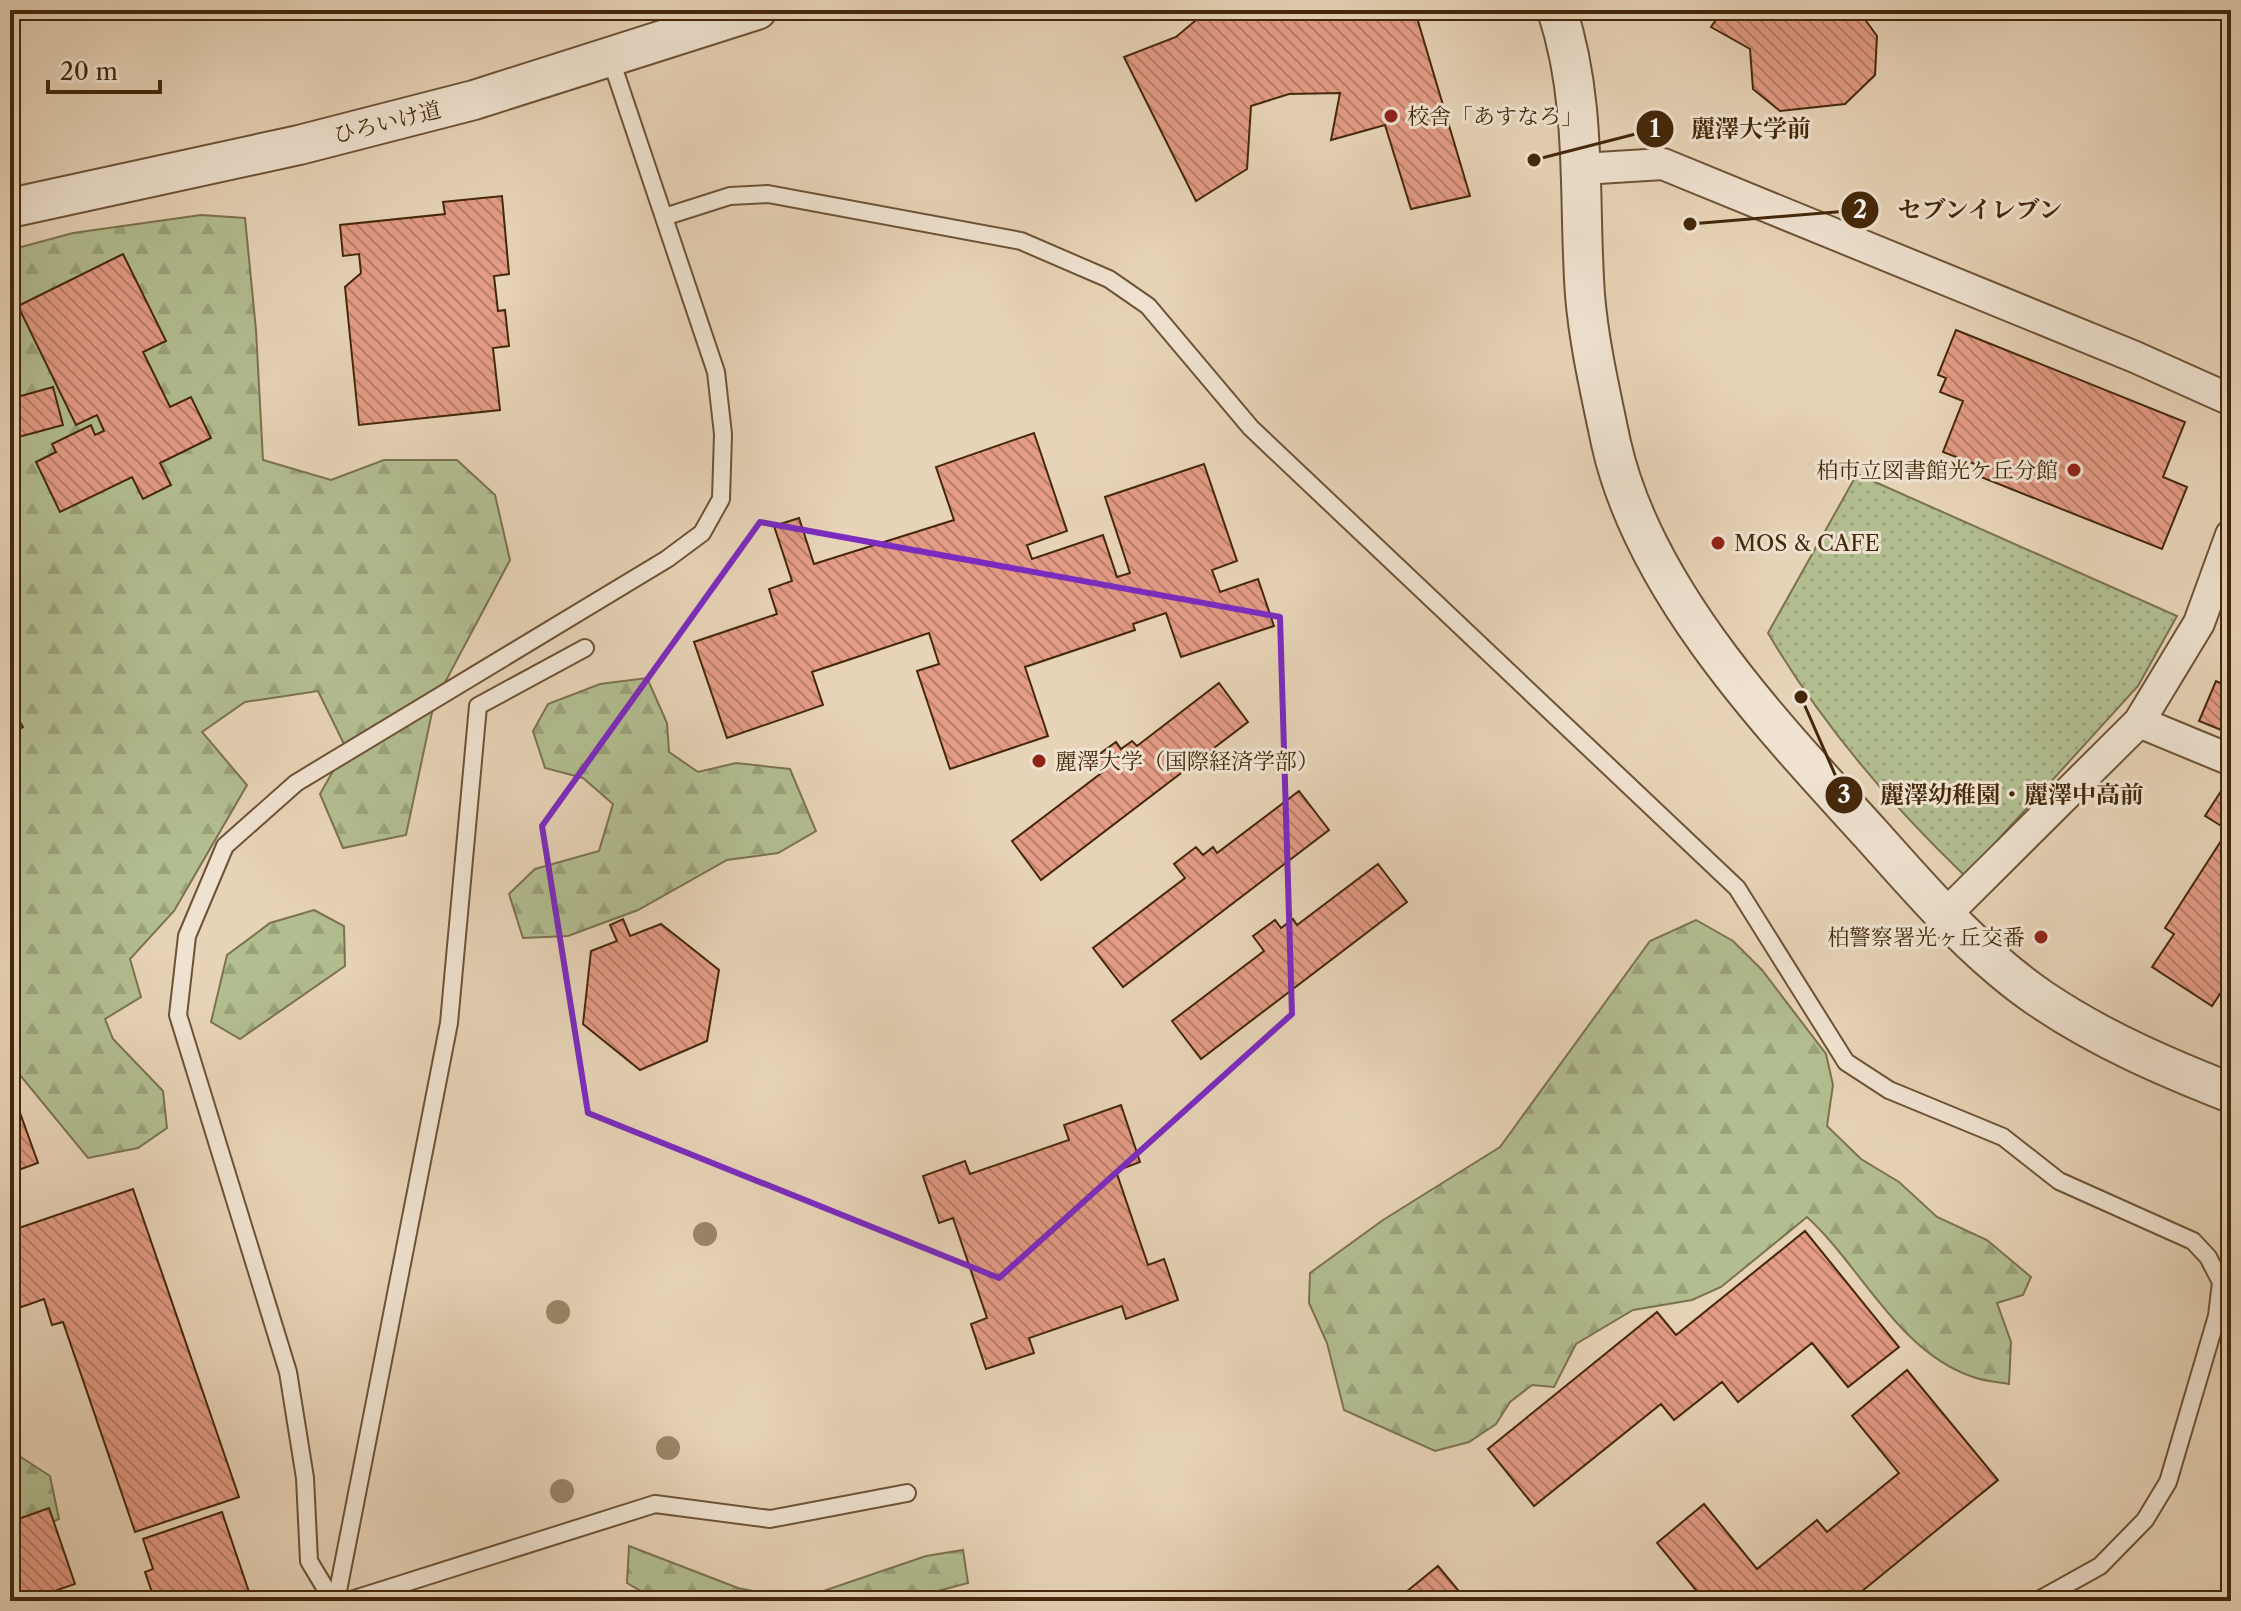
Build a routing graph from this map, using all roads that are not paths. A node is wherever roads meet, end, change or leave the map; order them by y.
1 (757, 10) edge
2 (1557, 10) edge
3 (610, 57) junction
4 (1582, 169) junction
5 (10, 208) edge
6 (664, 217) junction
7 (2231, 400) edge
8 (2231, 535) edge
9 (585, 648) dead end
10 (2139, 722) junction
11 (2231, 760) edge
12 (1945, 915) junction
13 (2231, 1093) edge
14 (907, 1493) dead end
15 (334, 1601) edge
16 (348, 1601) edge
17 (2037, 1601) edge

1 - 3 street, ひろいけ道
2 - 4 street
3 - 5 street, ひろいけ道
3 - 6 lane
4 - 7 street
4 - 12 street
6 - 15 lane
6 - 17 lane
8 - 10 street
9 - 15 lane
10 - 11 street
10 - 12 street
12 - 13 street
14 - 16 lane

